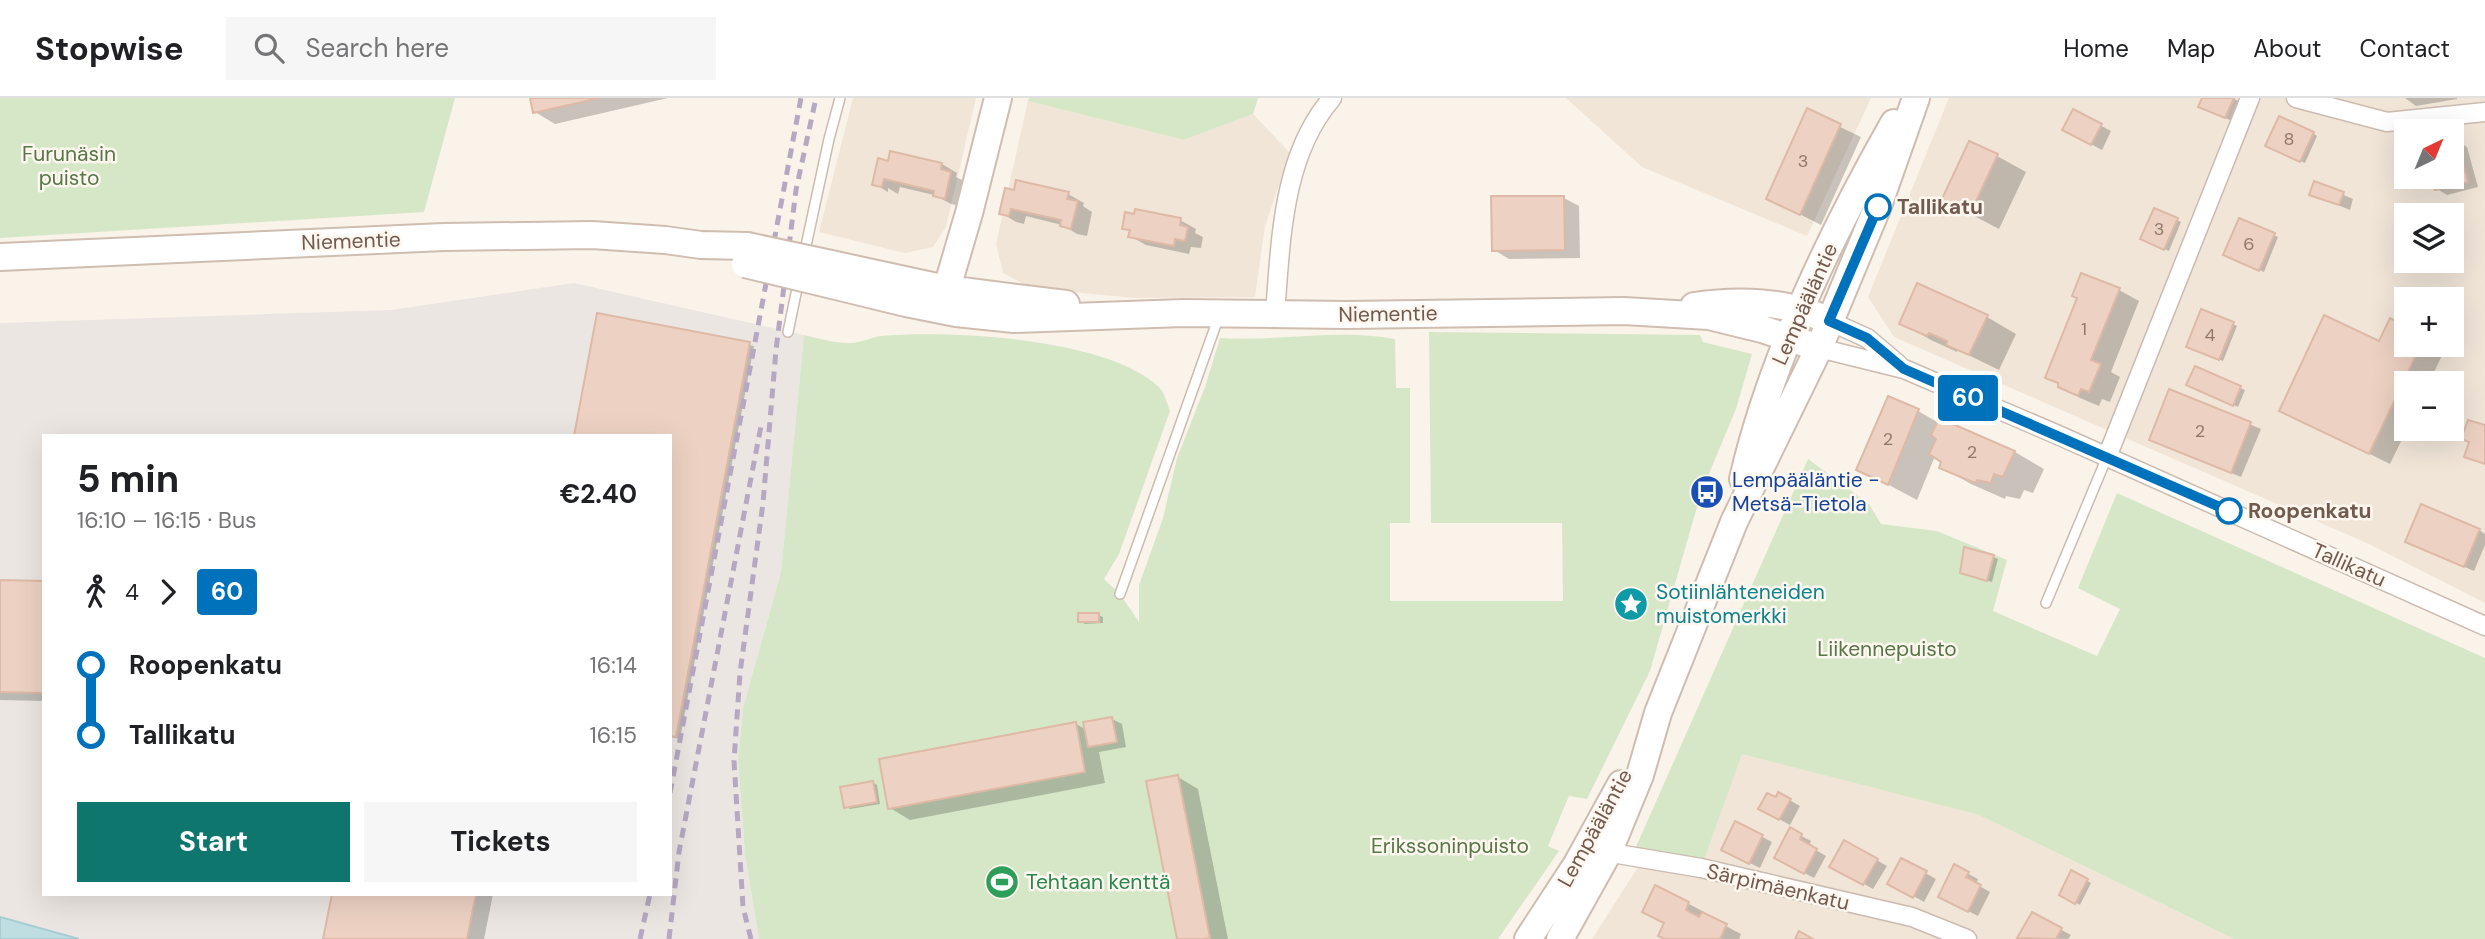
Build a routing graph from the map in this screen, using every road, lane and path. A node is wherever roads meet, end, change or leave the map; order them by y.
1 (840, 98) edge
2 (998, 98) edge
3 (1332, 98) edge
4 (1909, 98) edge
5 (1916, 98) edge
6 (2250, 98) edge
7 (2296, 98) edge
8 (2485, 113) edge
9 (0, 257) edge
10 (953, 301) junction
11 (1801, 309) junction
12 (1646, 312) junction
13 (1275, 313) junction
14 (1219, 314) junction
15 (1829, 321) junction
16 (788, 332) dead end
17 (1788, 338) junction
18 (1819, 348) junction
19 (1904, 369) junction
20 (2107, 457) junction
21 (1734, 522) junction
22 (1120, 594) dead end
23 (2046, 603) dead end
24 (2485, 626) edge
25 (1597, 850) junction
26 (1528, 939) edge
27 (1560, 939) edge
28 (1967, 939) edge

1 - 16 lane
2 - 10 main road
3 - 13 street
4 - 11 main road, Lempääläntie
5 - 15 main road, Lempääläntie
6 - 20 street
7 - 8 street
9 - 10 main road, Niementie, bridge
10 - 14 main road, Niementie
11 - 12 main road, Niementie
11 - 15 main road, Niementie
11 - 17 main road, Lempääläntie
12 - 13 main road, Niementie
12 - 17 main road, Niementie
13 - 14 main road, Niementie
14 - 22 lane
15 - 18 main road, Lempääläntie
15 - 19 street, Tallikatu
17 - 18 main road, Niementie
17 - 21 main road, Lempääläntie
18 - 19 street, Tallikatu
18 - 21 main road, Lempääläntie
19 - 20 street, Tallikatu
20 - 23 lane
20 - 24 street, Tallikatu
21 - 25 main road, Lempääläntie
25 - 26 main road, Lempääläntie
25 - 27 main road, Lempääläntie
25 - 28 street, Särpimäenkatu

